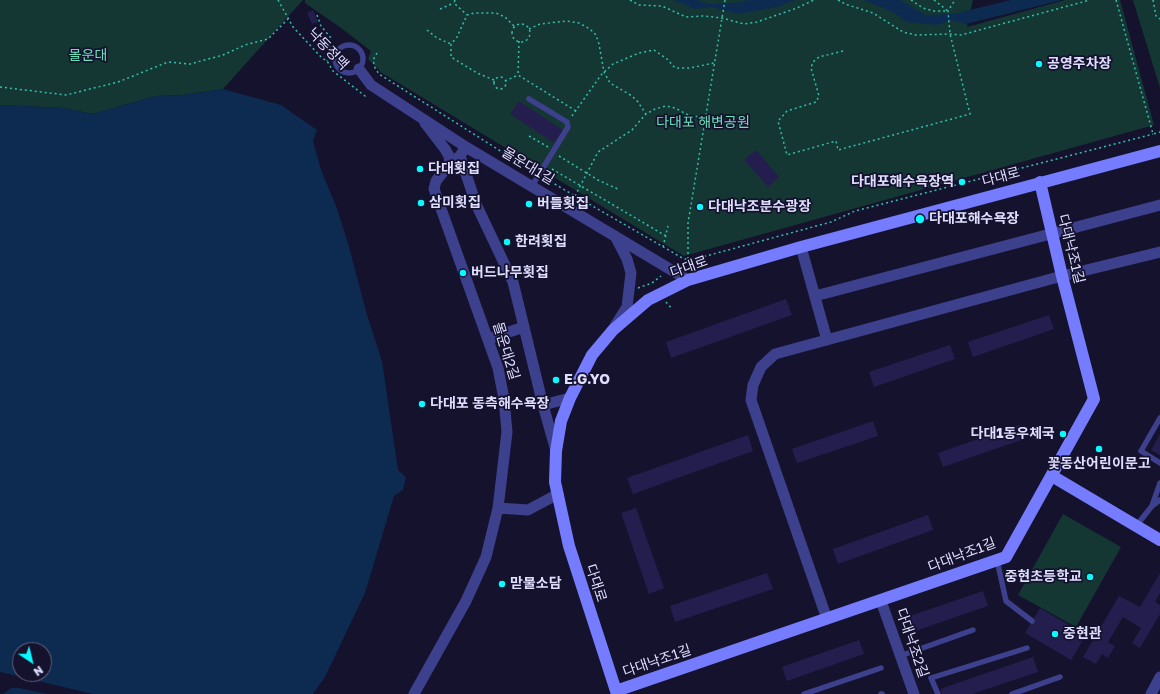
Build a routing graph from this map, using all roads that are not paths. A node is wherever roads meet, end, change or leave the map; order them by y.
1 (359, 69) junction
2 (529, 99) dead end
3 (419, 116) junction
4 (463, 151) junction
5 (1160, 151) edge
6 (450, 163) junction
7 (1040, 182) junction
8 (532, 186) junction
9 (1160, 206) edge
10 (1051, 234) junction
11 (615, 236) junction
12 (801, 247) junction
13 (1160, 252) edge
14 (1062, 276) junction
15 (688, 280) junction
16 (815, 296) junction
17 (524, 327) junction
18 (613, 330) junction
19 (488, 339) junction
20 (827, 340) junction
21 (570, 398) junction
22 (543, 405) junction
23 (1160, 418) edge
24 (556, 450) junction
25 (1160, 463) edge
26 (1052, 476) junction
27 (1160, 483) edge
28 (558, 494) junction
29 (1160, 500) edge
30 (1152, 506) junction
31 (498, 508) junction
32 (1136, 526) junction
33 (1160, 540) edge
34 (997, 560) junction
35 (881, 601) junction
36 (828, 619) junction
37 (1032, 621) dead end
38 (973, 630) dead end
39 (1027, 648) dead end
40 (900, 656) junction
41 (881, 668) dead end
42 (1060, 677) dead end
43 (1160, 677) edge
44 (617, 692) edge
45 (414, 694) edge
46 (804, 694) edge
47 (914, 694) edge
48 (938, 694) edge
49 (1012, 694) edge
50 (1151, 694) edge

1 - 1 lane
1 - 3 street, 몰운대1길
2 - 8 lane
3 - 4 street, 몰운대1길
3 - 6 street
4 - 6 street
4 - 8 street, 몰운대1길
4 - 17 street
5 - 7 main road, 다대로
6 - 19 street, 몰운대2길
7 - 10 main road, 다대낙조1길
7 - 12 main road, 다대로
8 - 11 street, 몰운대1길
9 - 10 street
10 - 14 main road, 다대낙조1길
10 - 16 street
11 - 15 street, 몰운대1길
11 - 18 street
12 - 15 main road, 다대로
12 - 16 street
13 - 14 street
14 - 20 street
14 - 26 main road, 다대낙조1길
15 - 18 main road, 다대로
16 - 20 street
17 - 19 street
17 - 22 street
18 - 21 main road, 다대로
19 - 31 street, 몰운대2길
20 - 36 street
21 - 22 street
21 - 24 main road, 다대로
22 - 24 street
23 - 25 lane
24 - 28 main road, 다대로
26 - 32 main road
26 - 34 main road, 다대낙조1길
27 - 30 lane
28 - 31 street
28 - 44 main road, 다대로
29 - 30 lane
30 - 32 lane
31 - 45 street, 몰운대2길
32 - 33 main road
34 - 35 main road, 다대낙조1길
34 - 37 lane
35 - 36 main road, 다대낙조1길
35 - 40 street, 다대낙조2길
36 - 44 main road, 다대낙조1길
38 - 40 lane
39 - 48 lane
40 - 47 street, 다대낙조2길
41 - 46 lane
42 - 49 lane
43 - 50 street

